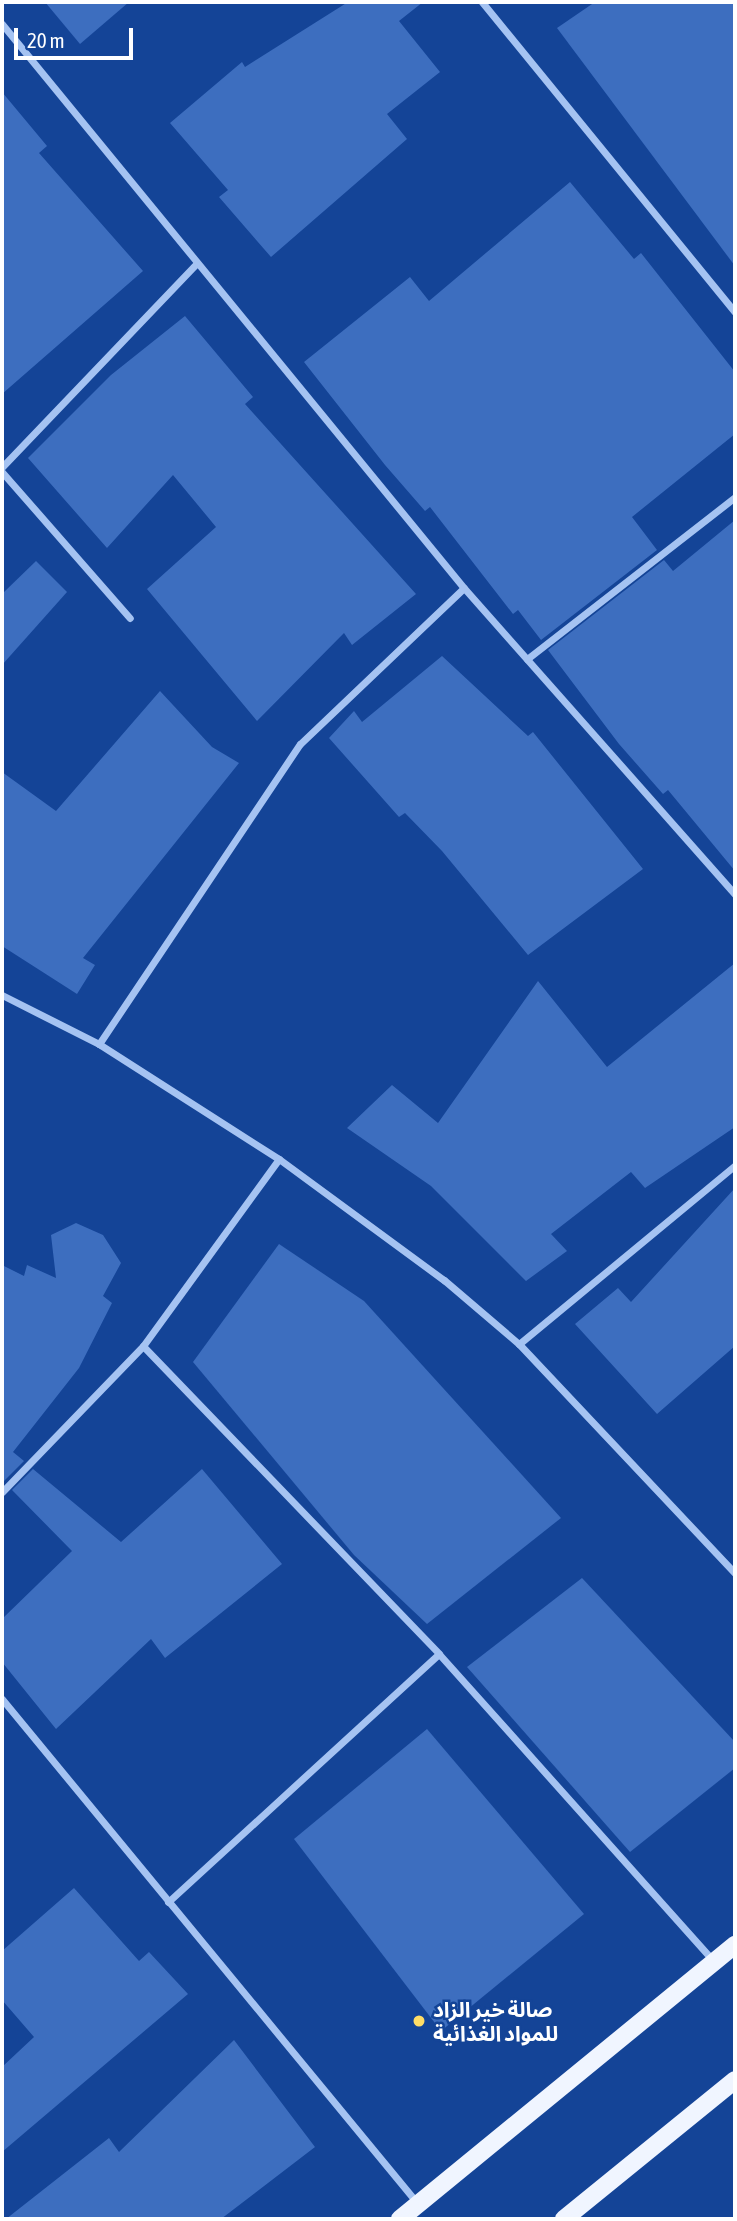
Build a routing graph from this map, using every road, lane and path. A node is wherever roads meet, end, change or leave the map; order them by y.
1 (482, 2) edge
2 (2, 24) edge
3 (196, 264) junction
4 (735, 312) edge
5 (2, 467) edge
6 (2, 472) edge
7 (735, 497) edge
8 (464, 588) junction
9 (130, 618) dead end
10 (527, 659) junction
11 (735, 894) edge
12 (2, 995) edge
13 (99, 1044) junction
14 (279, 1159) junction
15 (735, 1165) edge
16 (519, 1344) junction
17 (144, 1346) junction
18 (2, 1492) edge
19 (735, 1573) edge
20 (439, 1654) junction
21 (2, 1699) edge
22 (168, 1902) junction
23 (735, 1945) edge
24 (715, 1962) junction
25 (735, 2080) edge
26 (418, 2204) junction
27 (400, 2219) edge
28 (564, 2219) edge

1 - 4 street
2 - 3 street
3 - 5 street
3 - 8 street
6 - 9 street
7 - 10 street
8 - 10 street
8 - 13 street
10 - 11 street
12 - 13 street
13 - 14 street
14 - 16 street
14 - 17 street
15 - 16 street
16 - 19 street
17 - 18 street
17 - 20 street
20 - 22 street
20 - 24 street
21 - 22 street
22 - 26 street
23 - 24 main road
24 - 26 main road
25 - 28 main road
26 - 27 main road

